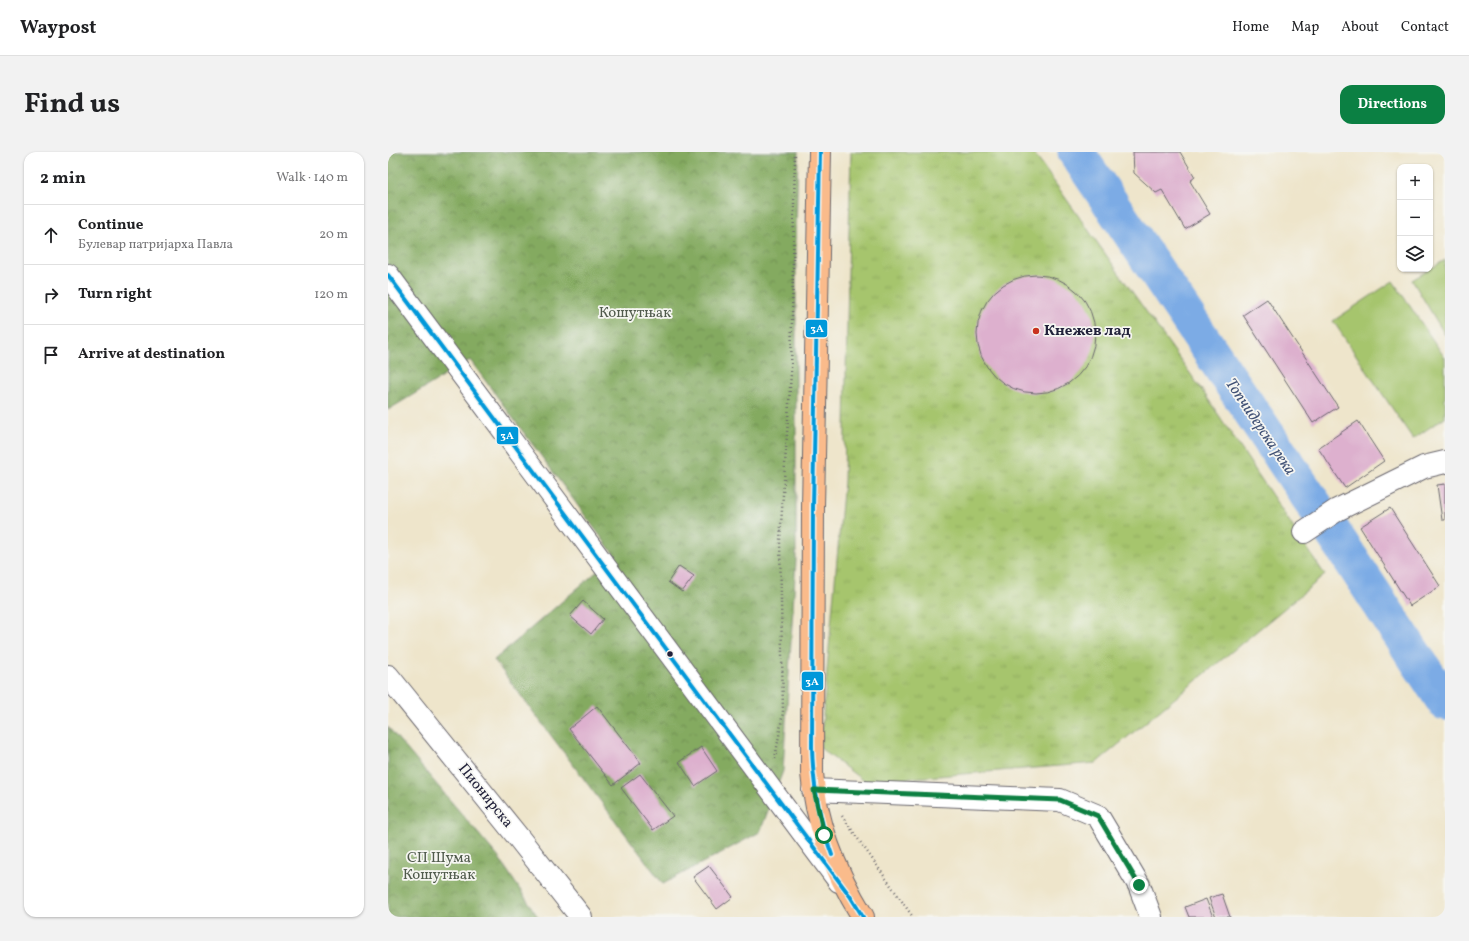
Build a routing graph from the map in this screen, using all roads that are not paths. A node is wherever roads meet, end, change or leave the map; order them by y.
1 (820, 152) edge
2 (388, 275) edge
3 (1445, 462) edge
4 (1304, 532) dead end
5 (388, 676) edge
6 (819, 790) junction
7 (850, 896) junction
8 (581, 917) edge
9 (863, 917) edge
10 (1152, 917) edge

1 - 6 main road
2 - 7 street
3 - 4 street
5 - 8 street, Пионирска
6 - 7 main road
6 - 10 street
7 - 9 main road

